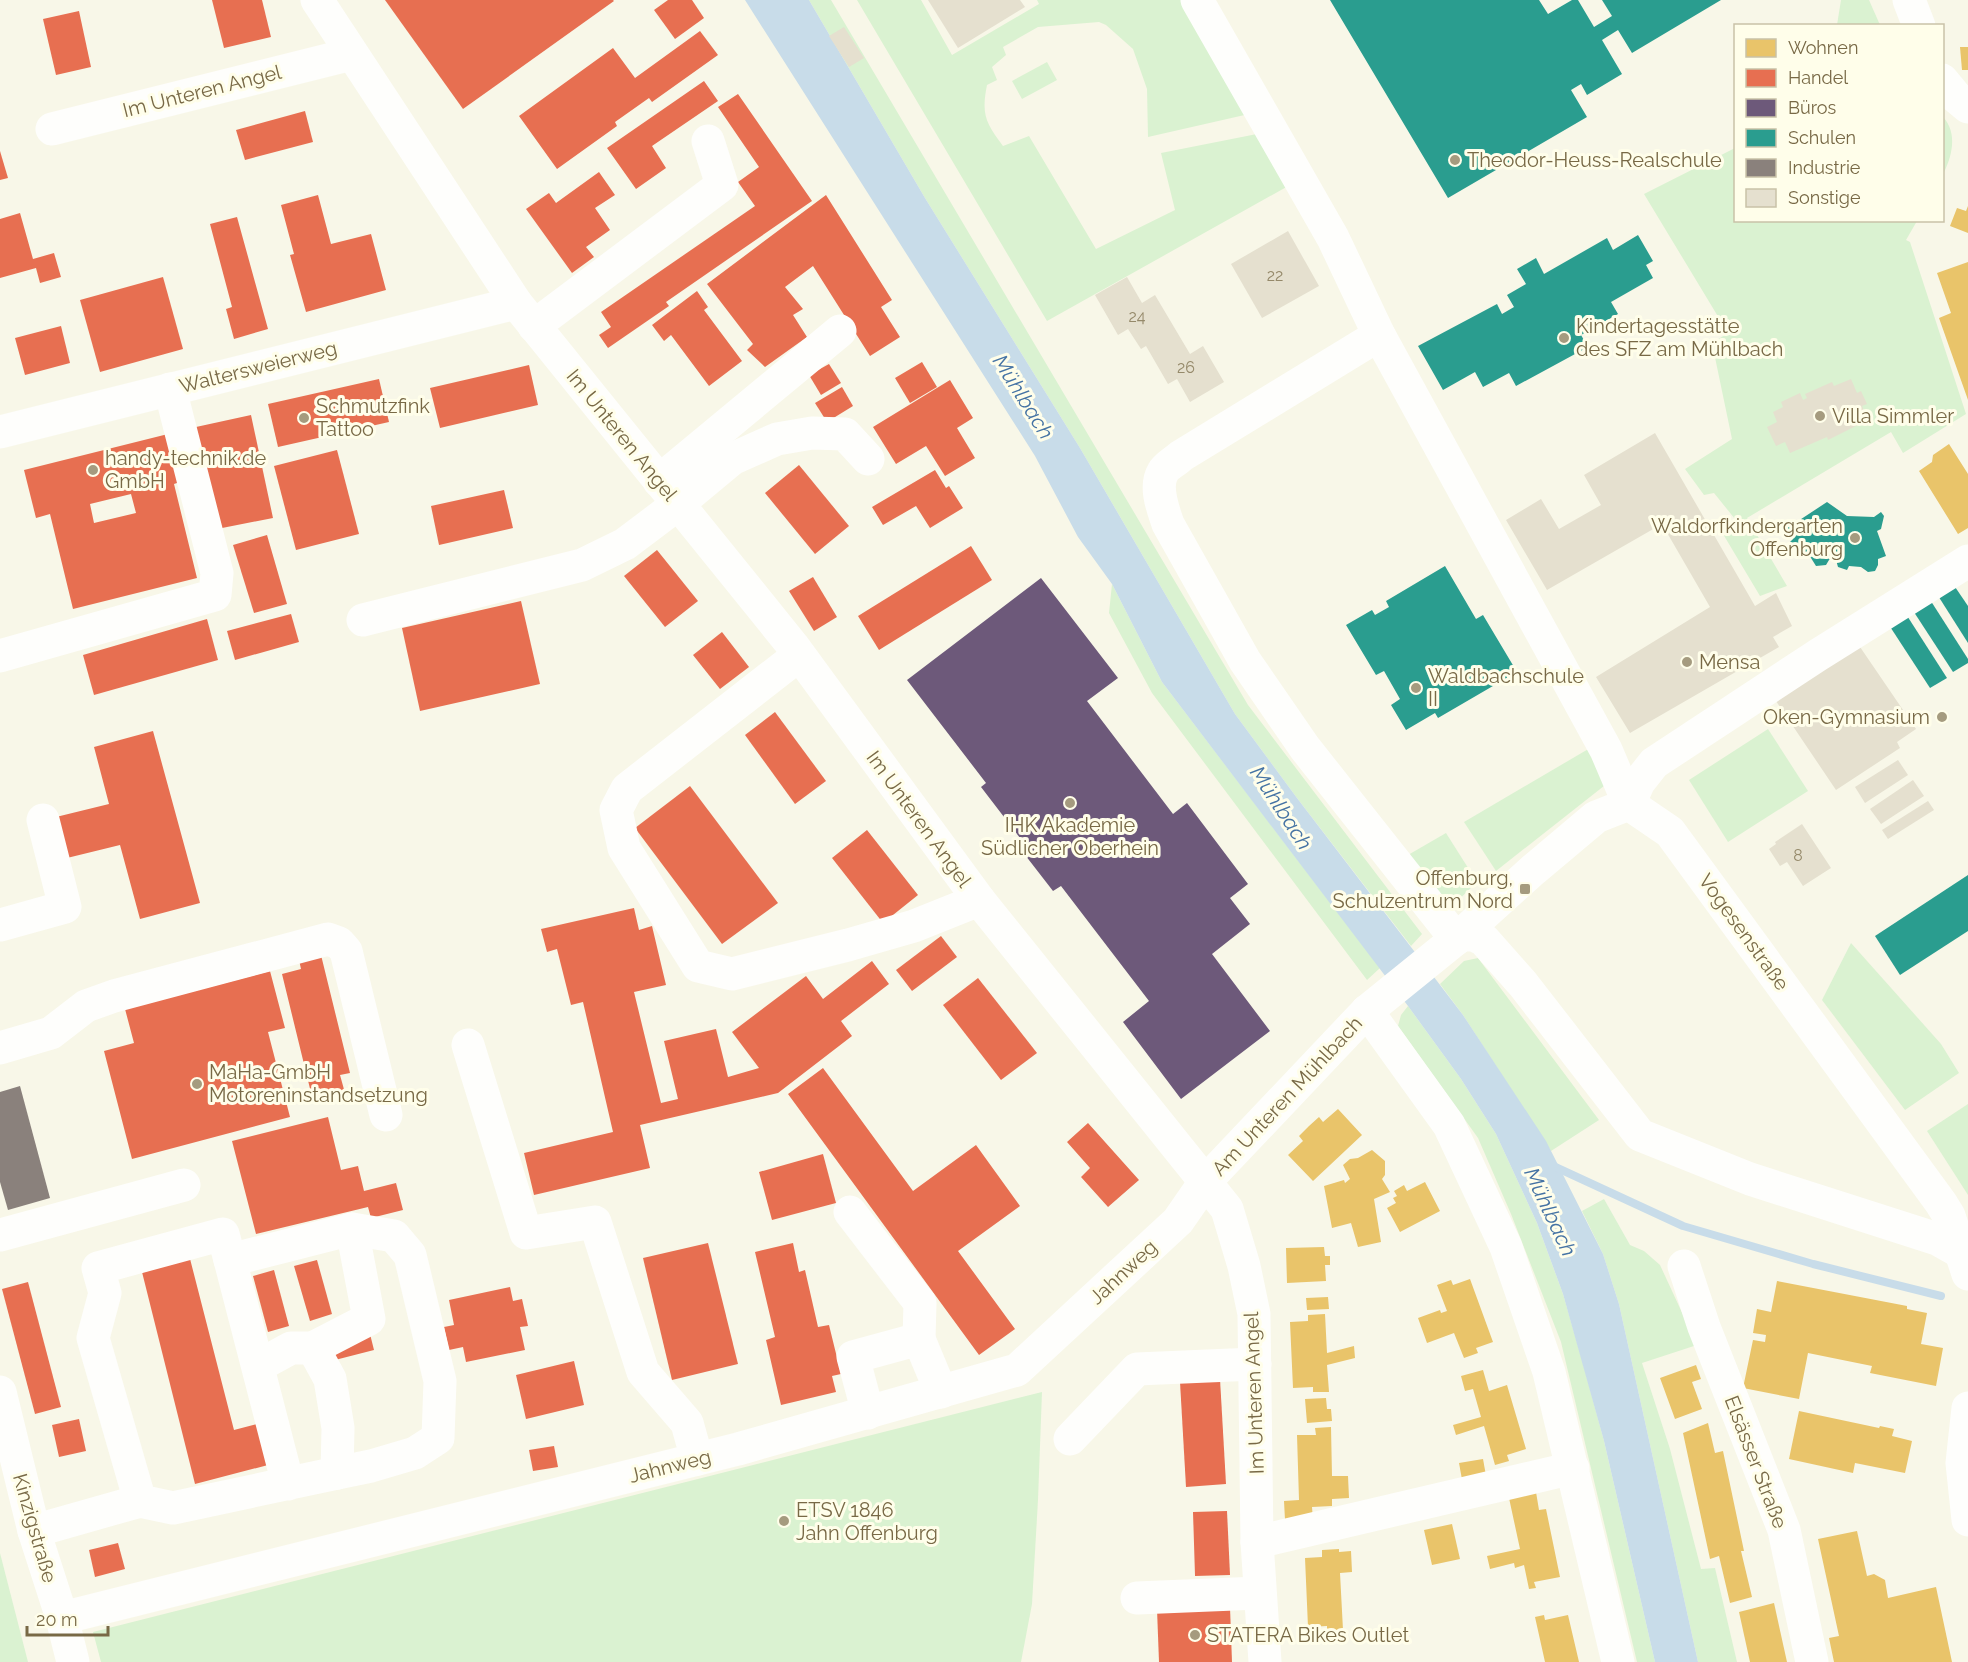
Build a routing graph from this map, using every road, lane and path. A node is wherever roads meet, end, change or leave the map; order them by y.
1 (317, 0) edge
2 (1197, 0) edge
3 (1909, 0) edge
4 (1918, 24) edge
5 (352, 54) junction
6 (1944, 82) edge
7 (1968, 107) edge
8 (52, 129) dead end
9 (708, 141) dead end
10 (525, 314) junction
11 (840, 331) dead end
12 (1379, 335) junction
13 (170, 389) junction
14 (0, 432) edge
15 (868, 459) dead end
16 (669, 492) junction
17 (1968, 561) edge
18 (363, 620) dead end
19 (799, 655) junction
20 (0, 656) edge
21 (1629, 804) junction
22 (43, 820) dead end
23 (979, 900) junction
24 (0, 925) edge
25 (1451, 943) junction
26 (1376, 1004) junction
27 (468, 1045) dead end
28 (0, 1048) edge
29 (386, 1115) dead end
30 (1205, 1182) junction
31 (184, 1185) dead end
32 (850, 1212) dead end
33 (352, 1230) junction
34 (0, 1234) edge
35 (230, 1260) junction
36 (1964, 1263) edge
37 (1684, 1266) dead end
38 (919, 1339) junction
39 (313, 1348) junction
40 (1256, 1364) junction
41 (258, 1366) junction
42 (0, 1392) edge
43 (941, 1392) junction
44 (1968, 1408) edge
45 (868, 1413) junction
46 (1070, 1439) dead end
47 (697, 1459) junction
48 (1573, 1468) junction
49 (337, 1473) junction
50 (288, 1484) junction
51 (140, 1501) junction
52 (1968, 1520) edge
53 (34, 1531) junction
54 (1257, 1542) junction
55 (1259, 1593) junction
56 (1137, 1598) dead end
57 (62, 1618) junction
58 (73, 1662) edge
59 (1265, 1662) edge
60 (1618, 1662) edge
61 (1812, 1662) edge

1 - 5 street, Im Unteren Angel
2 - 12 street
3 - 4 street
5 - 8 street, Im Unteren Angel
5 - 10 street, Im Unteren Angel
6 - 7 street
9 - 10 street
10 - 13 street, Waltersweierweg
10 - 16 street, Im Unteren Angel
11 - 16 street
12 - 21 street
12 - 25 street
13 - 14 street, Waltersweierweg
13 - 20 street
15 - 16 street
16 - 18 street
16 - 19 street, Im Unteren Angel
17 - 21 street
19 - 23 street, Im Unteren Angel
19 - 23 street
21 - 25 street
21 - 36 street, Vogesenstraße
22 - 24 street
23 - 30 street, Im Unteren Angel
25 - 26 street
25 - 36 street, Vogesenstraße
26 - 30 street, Am Unteren Mühlbach
26 - 48 street, Am Unteren Mühlbach
27 - 47 street
28 - 29 street
30 - 40 street, Im Unteren Angel
30 - 43 street, Jahnweg
31 - 34 street
32 - 38 street
33 - 35 street
33 - 39 street
33 - 49 street
35 - 41 street
35 - 51 street
37 - 61 street, Elsässer Straße
38 - 43 street
38 - 45 street
39 - 41 street
39 - 49 street
40 - 46 street
40 - 54 street, Im Unteren Angel
41 - 50 street
42 - 53 street, Kinzigstraße
43 - 45 street, Jahnweg
44 - 52 street
45 - 47 street, Jahnweg
47 - 57 street, Jahnweg
48 - 54 street
48 - 60 street, Am Unteren Mühlbach
49 - 50 street
50 - 51 street
51 - 53 street
53 - 57 street, Kinzigstraße
54 - 55 street, Im Unteren Angel
55 - 56 street
55 - 59 street, Im Unteren Angel
57 - 58 street, Kinzigstraße

